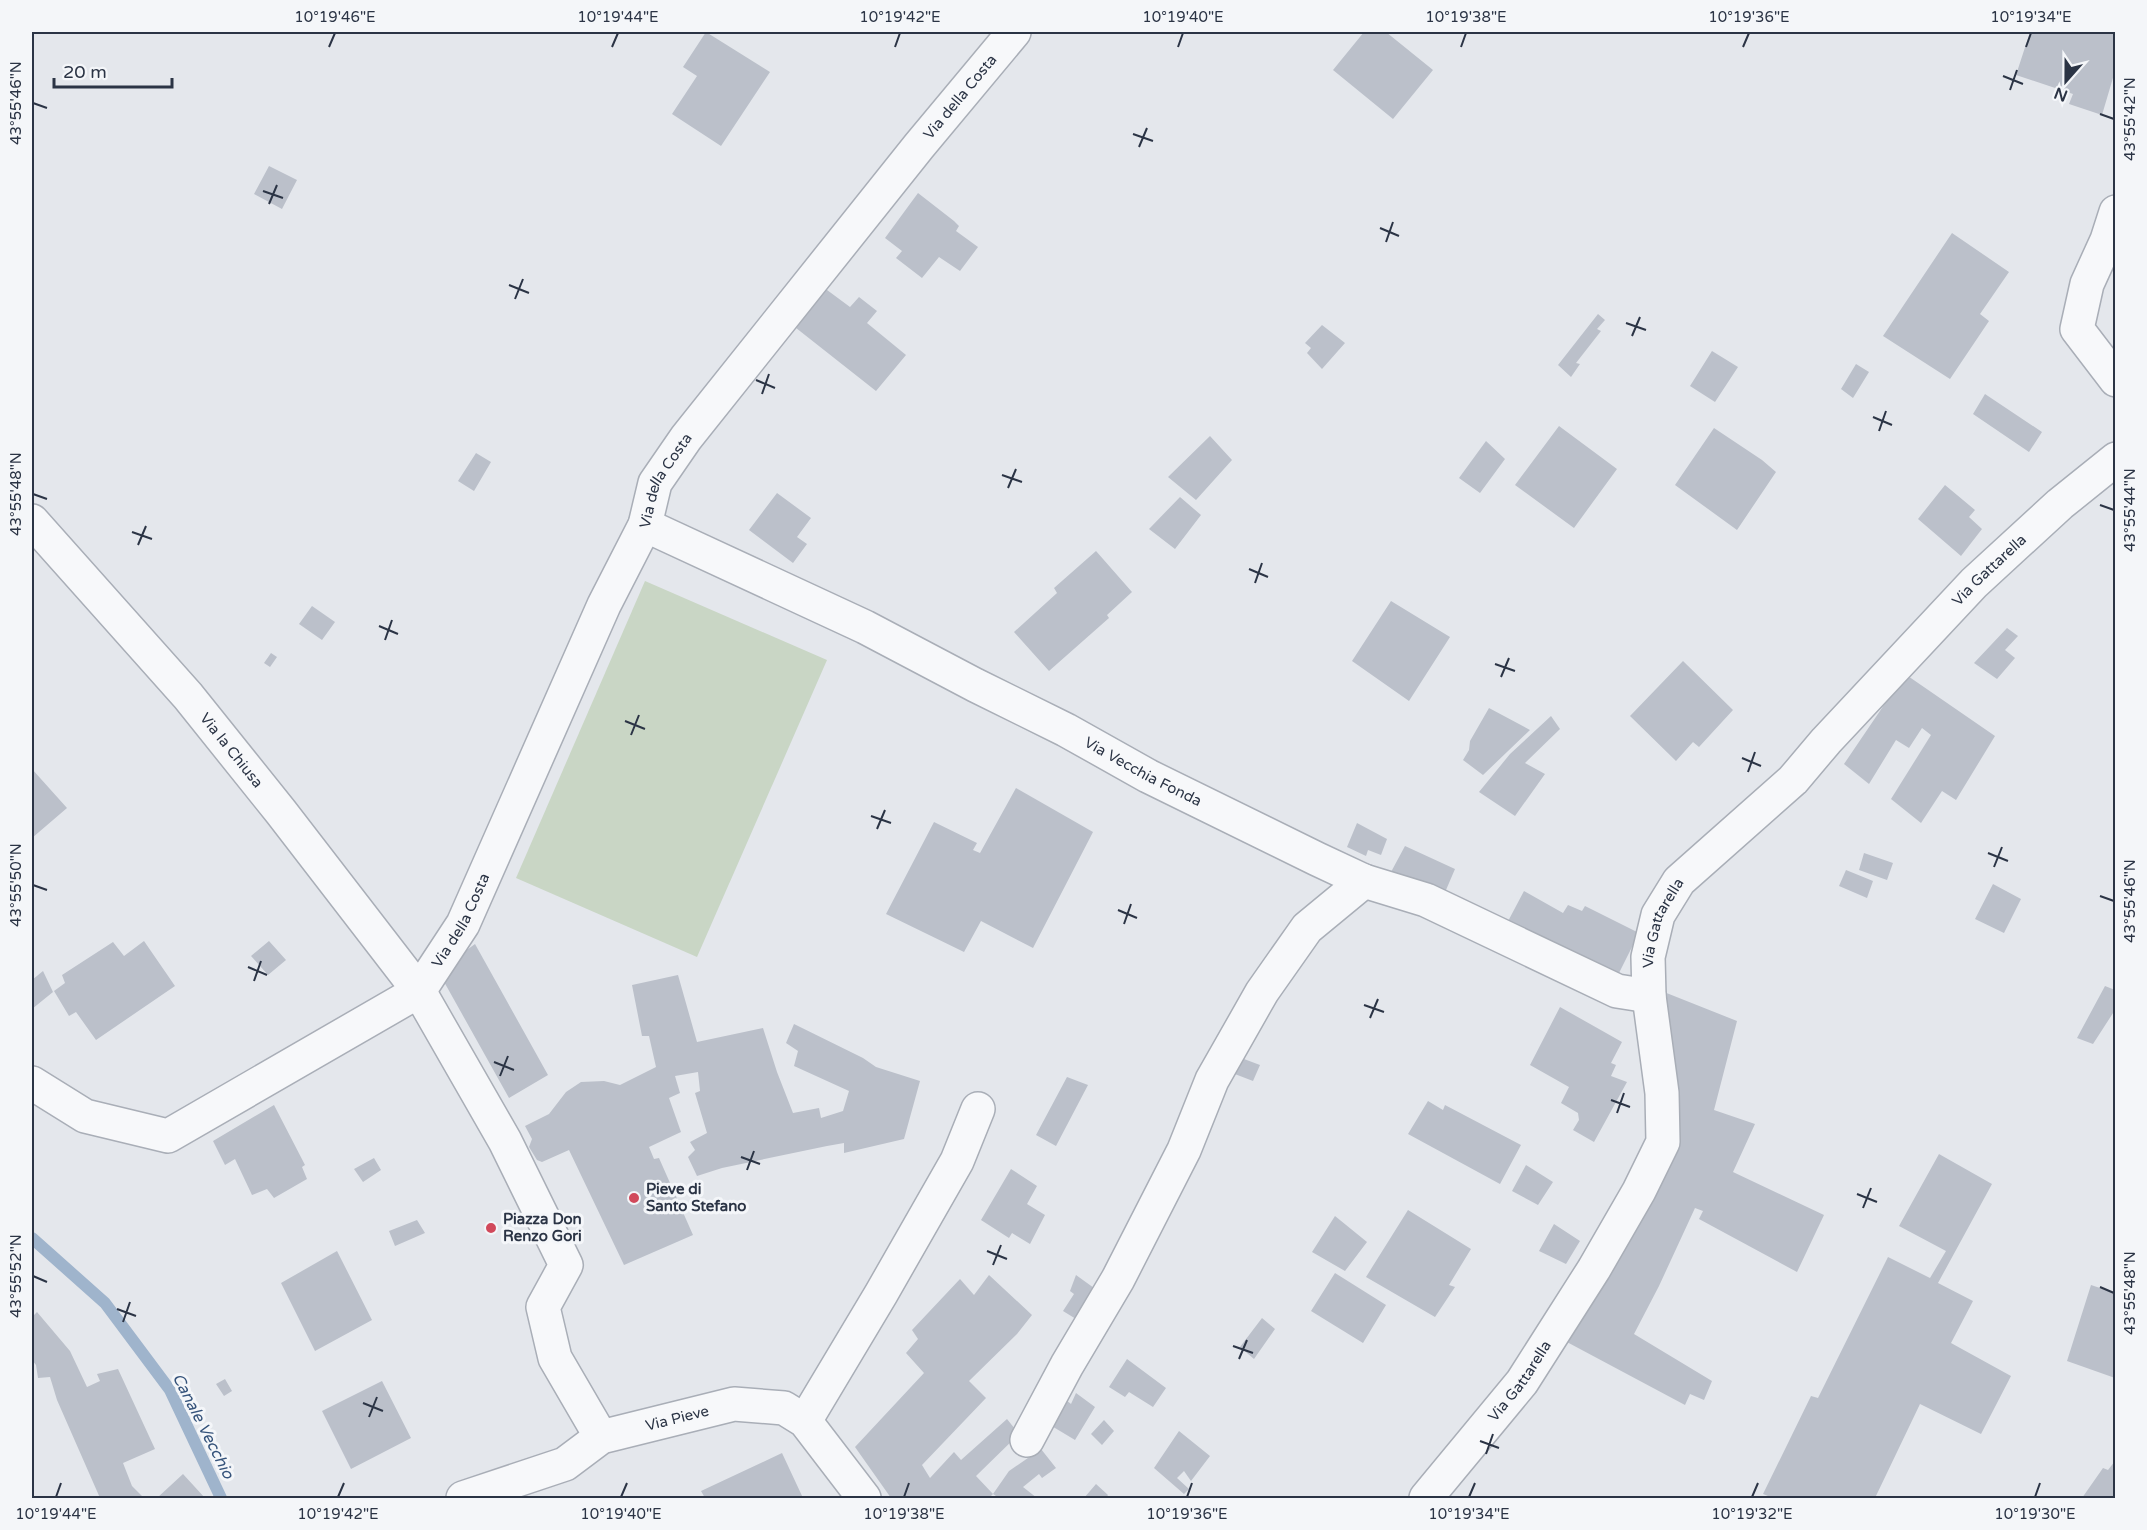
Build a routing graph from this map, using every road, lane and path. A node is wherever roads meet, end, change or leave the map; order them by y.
1 (1014, 32) edge
2 (2115, 212) edge
3 (2115, 380) edge
4 (2115, 459) edge
5 (32, 521) edge
6 (645, 525) junction
7 (1364, 881) junction
8 (419, 991) junction
9 (1649, 996) junction
10 (32, 1083) edge
11 (978, 1109) dead end
12 (805, 1421) junction
13 (601, 1437) junction
14 (1027, 1440) dead end
15 (464, 1498) edge
16 (864, 1498) edge
17 (1426, 1498) edge

1 - 6 street, Via della Costa
2 - 3 street
4 - 9 street, Via Gattarella
5 - 8 street, Via la Chiusa
6 - 7 street, Via Vecchia Fonda
6 - 8 street, Via della Costa
7 - 9 street, Via Vecchia Fonda
7 - 14 street
8 - 10 street
8 - 13 street, Via la Chiusa
9 - 17 street, Via Gattarella
11 - 12 street
12 - 13 street, Via Pieve
12 - 16 street, Via Pieve
13 - 15 street, Via Pieve

